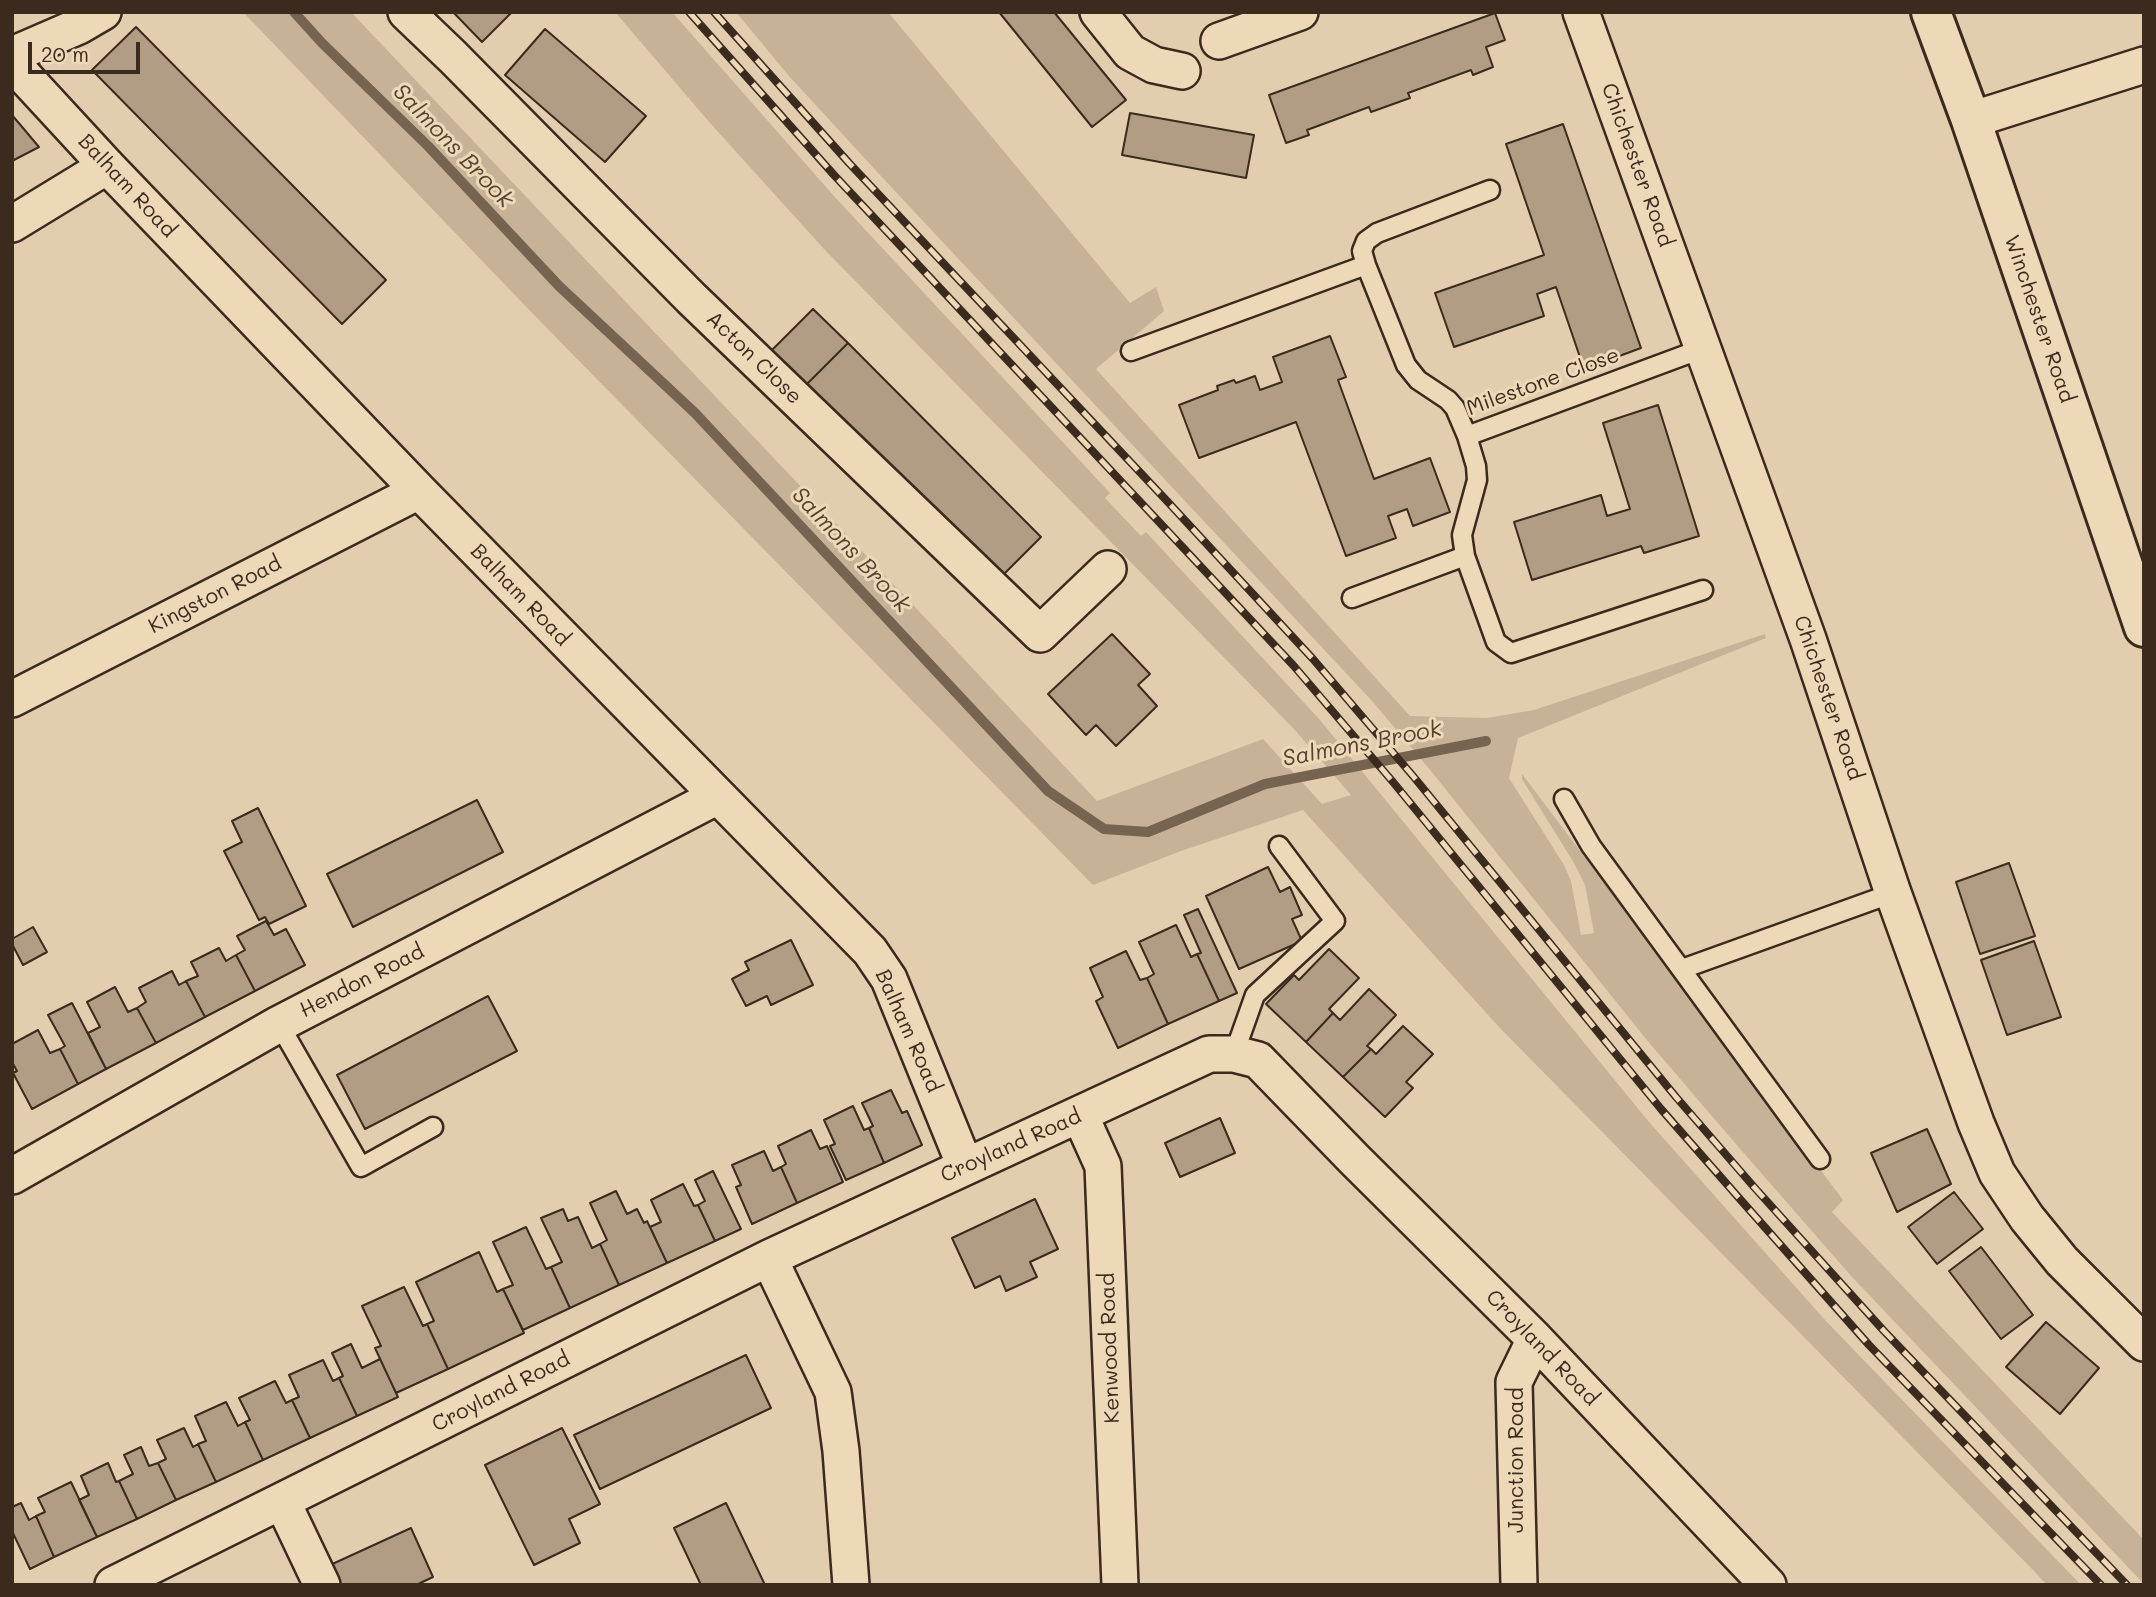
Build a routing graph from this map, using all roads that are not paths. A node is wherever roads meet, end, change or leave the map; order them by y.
1 (103, 12) edge
2 (406, 12) edge
3 (1098, 12) edge
4 (1300, 12) edge
5 (1580, 12) edge
6 (1931, 12) edge
7 (1219, 41) dead end
8 (12, 55) edge
9 (12, 63) edge
10 (2144, 65) edge
11 (1182, 71) dead end
12 (1971, 120) junction
13 (107, 166) junction
14 (1490, 190) dead end
15 (12, 224) edge
16 (1366, 265) junction
17 (1704, 348) junction
18 (1131, 351) dead end
19 (1468, 436) junction
20 (419, 491) junction
21 (1465, 556) junction
22 (1108, 569) dead end
23 (1703, 590) dead end
24 (1352, 598) dead end
25 (2144, 627) edge
26 (12, 699) edge
27 (718, 796) junction
28 (1564, 799) dead end
29 (1279, 846) dead end
30 (1893, 893) junction
31 (1682, 969) junction
32 (279, 1024) junction
33 (1234, 1054) junction
34 (1080, 1115) junction
35 (433, 1127) dead end
36 (1820, 1159) dead end
37 (965, 1166) junction
38 (12, 1176) edge
39 (769, 1258) junction
40 (1535, 1339) junction
41 (2144, 1343) edge
42 (282, 1502) junction
43 (113, 1585) edge
44 (322, 1585) edge
45 (851, 1585) edge
46 (1119, 1585) edge
47 (1519, 1585) edge
48 (1768, 1585) edge

1 - 8 street
2 - 22 street, Acton Close
3 - 11 street
4 - 7 street
5 - 17 street, Chichester Road
6 - 12 street, Winchester Road
9 - 13 street, Balham Road
10 - 12 street
12 - 25 street, Winchester Road
13 - 15 street
13 - 20 street, Balham Road
14 - 16 lane
16 - 18 lane
16 - 19 lane, Milestone Close
17 - 19 lane, Milestone Close
17 - 30 street, Chichester Road
19 - 21 lane
20 - 26 street, Kingston Road
20 - 27 street, Balham Road
21 - 23 lane
21 - 24 lane
27 - 32 street, Hendon Road
27 - 37 street, Balham Road
28 - 31 lane
29 - 33 lane
30 - 31 lane
30 - 41 street, Chichester Road
31 - 36 lane
32 - 35 lane
32 - 38 street, Hendon Road
33 - 34 street, Croyland Road
33 - 40 street, Croyland Road
34 - 37 street, Croyland Road
34 - 46 street, Kenwood Road
37 - 39 street, Croyland Road
39 - 42 street, Croyland Road
39 - 45 street
40 - 47 street, Junction Road
40 - 48 street, Croyland Road
42 - 43 street, Croyland Road
42 - 44 street

